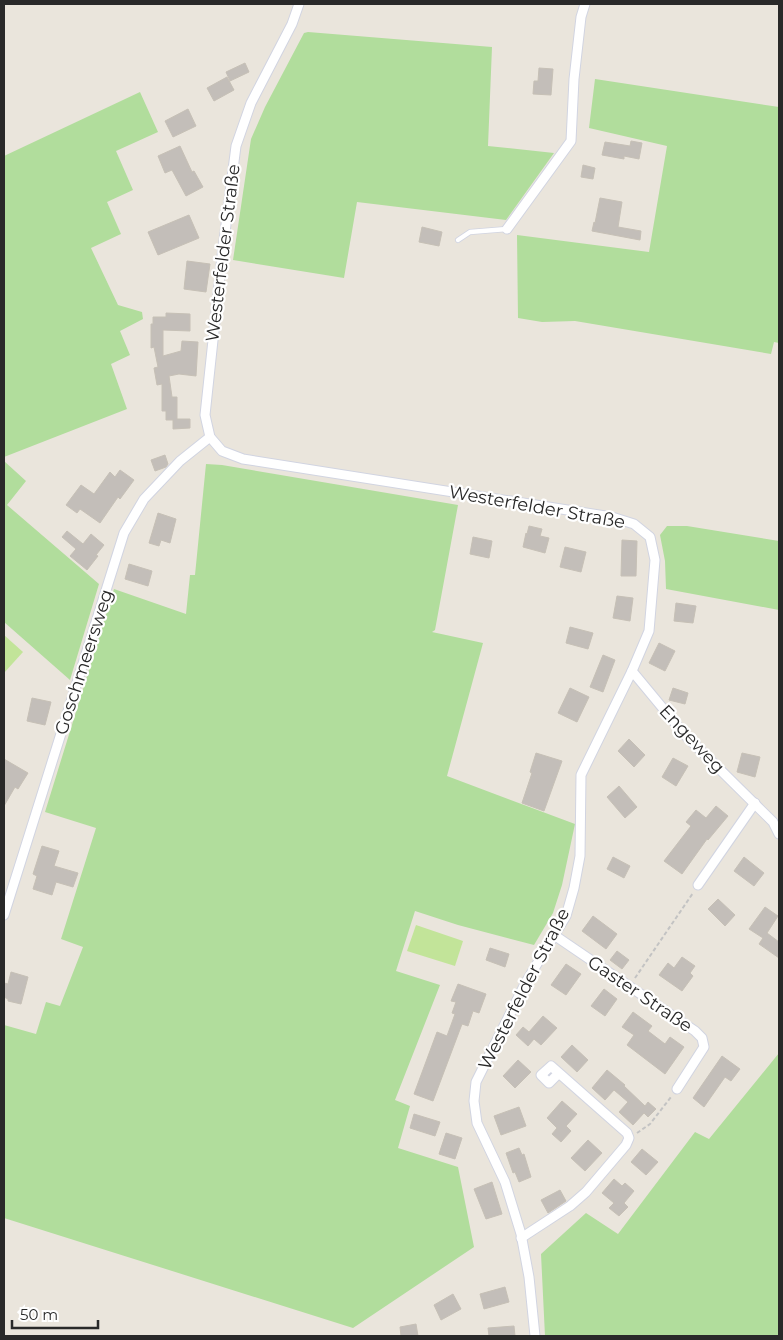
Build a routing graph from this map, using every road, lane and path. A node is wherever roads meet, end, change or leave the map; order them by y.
1 (299, 4) edge
2 (584, 4) edge
3 (507, 230) joint
4 (458, 240) dead end
5 (210, 437) junction
6 (632, 671) junction
7 (755, 803) junction
8 (779, 834) edge
9 (698, 886) joint
10 (4, 915) edge
11 (554, 935) junction
12 (630, 986) junction
13 (559, 1073) dead end
14 (678, 1089) joint
15 (629, 1138) junction
16 (521, 1238) junction
17 (535, 1336) edge

1 - 5 street, Westerfelder Straße
2 - 3 street
3 - 4 lane
5 - 6 street, Westerfelder Straße
5 - 10 street, Goschmeersweg
6 - 7 street, Engeweg
6 - 11 street, Westerfelder Straße
7 - 8 street, Engeweg
7 - 9 street
9 - 12 path
11 - 12 street, Gaster Straße
11 - 16 street, Westerfelder Straße
12 - 14 street, Gaster Straße
13 - 15 street
14 - 15 path
15 - 16 street
16 - 17 street, Westerfelder Straße

